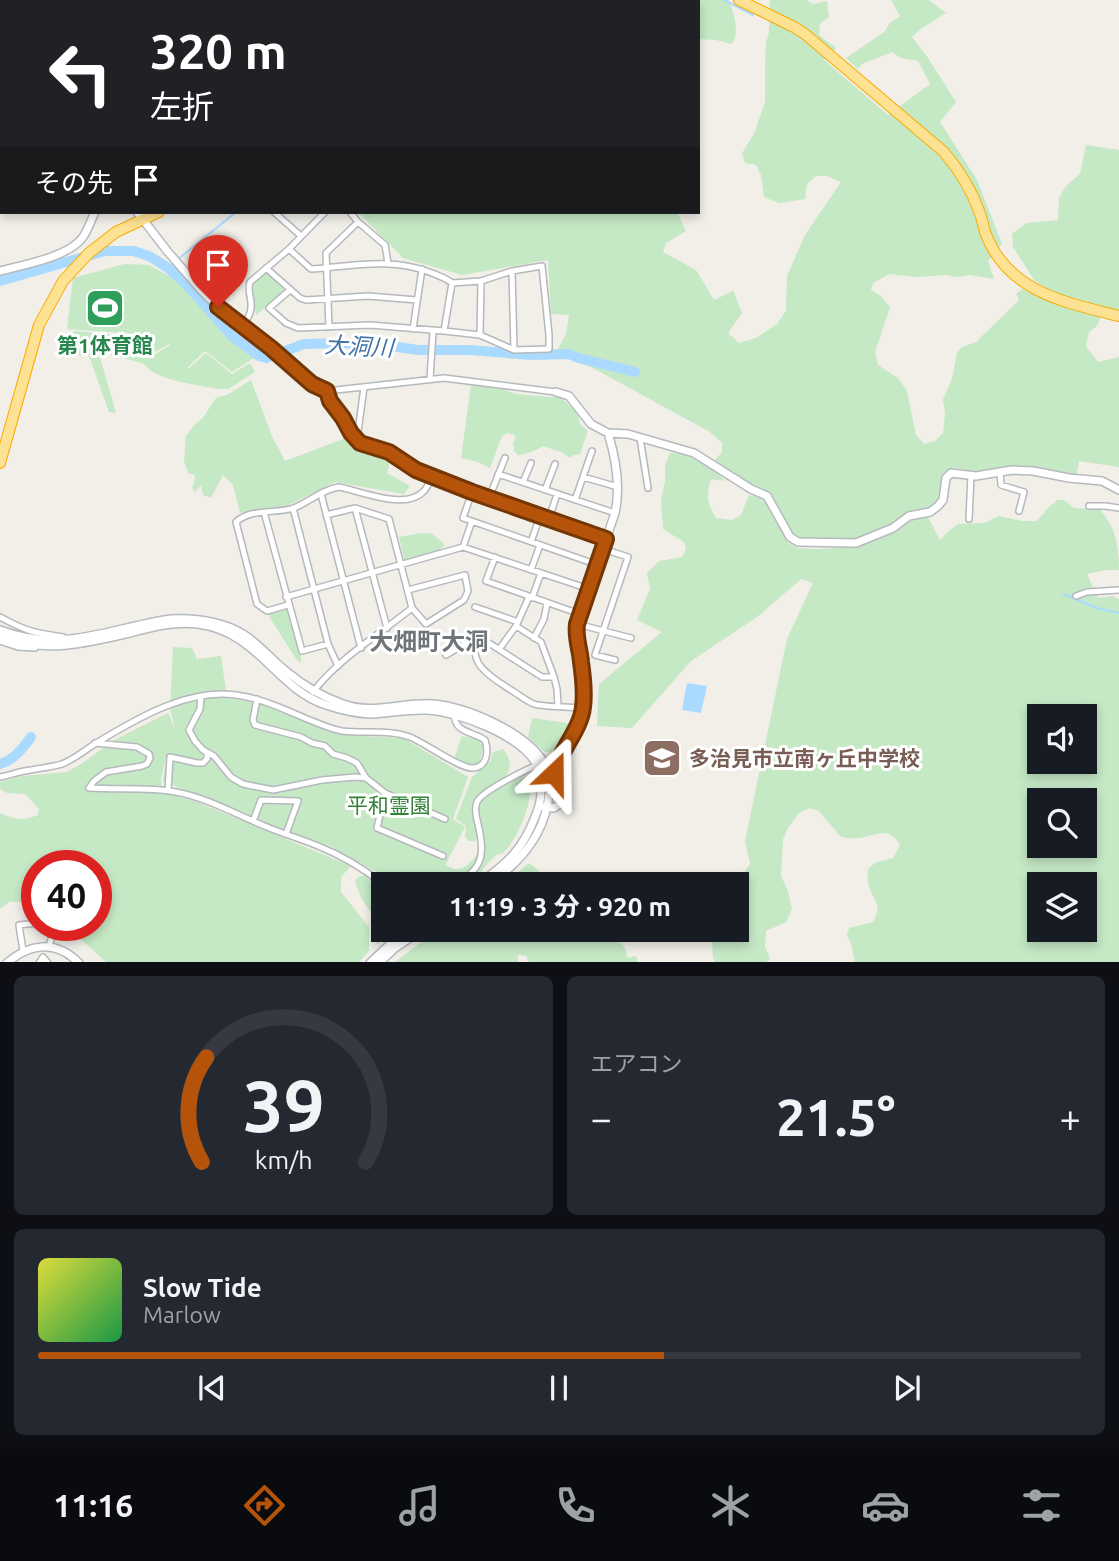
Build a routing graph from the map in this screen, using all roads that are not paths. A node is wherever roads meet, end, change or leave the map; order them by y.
1 (739, 0) edge
2 (94, 214) edge
3 (276, 214) edge
4 (322, 214) edge
5 (352, 214) edge
6 (140, 215) edge
7 (358, 222) junction
8 (301, 236) junction
9 (289, 249) junction
10 (388, 263) junction
11 (266, 268) junction
12 (326, 268) junction
13 (422, 269) junction
14 (0, 271) edge
15 (512, 271) junction
16 (481, 281) junction
17 (452, 283) junction
18 (290, 290) junction
19 (328, 298) junction
20 (417, 299) junction
21 (1119, 316) edge
22 (243, 325) junction
23 (329, 327) junction
24 (413, 329) junction
25 (433, 331) junction
26 (444, 331) junction
27 (480, 335) junction
28 (514, 350) junction
29 (430, 379) junction
30 (364, 387) junction
31 (327, 391) junction
32 (556, 392) joint
33 (608, 433) junction
34 (640, 438) junction
35 (357, 440) junction
36 (592, 451) dead end
37 (505, 458) dead end
38 (0, 463) edge
39 (531, 463) dead end
40 (555, 464) dead end
41 (1000, 472) junction
42 (498, 474) junction
43 (971, 475) junction
44 (432, 476) junction
45 (583, 477) junction
46 (523, 482) junction
47 (618, 487) junction
48 (648, 488) dead end
49 (545, 490) junction
50 (1119, 490) edge
51 (472, 492) junction
52 (321, 494) junction
53 (557, 494) junction
54 (489, 498) junction
55 (575, 500) junction
56 (1089, 506) dead end
57 (293, 508) junction
58 (355, 508) junction
59 (1119, 508) edge
60 (1019, 511) dead end
61 (264, 512) junction
62 (615, 513) junction
63 (326, 515) junction
64 (540, 516) junction
65 (549, 519) junction
66 (969, 519) dead end
67 (472, 521) junction
68 (606, 539) junction
69 (531, 542) junction
70 (541, 545) junction
71 (463, 547) junction
72 (603, 549) junction
73 (495, 557) junction
74 (401, 564) junction
75 (598, 565) junction
76 (531, 570) junction
77 (372, 572) junction
78 (541, 573) junction
79 (343, 580) junction
80 (313, 589) junction
81 (589, 589) junction
82 (408, 590) junction
83 (1119, 590) edge
84 (1076, 596) dead end
85 (286, 597) junction
86 (530, 597) junction
87 (547, 603) junction
88 (288, 605) junction
89 (475, 607) dead end
90 (412, 608) junction
91 (580, 614) junction
92 (0, 617) edge
93 (517, 624) junction
94 (577, 624) junction
95 (387, 628) junction
96 (0, 630) edge
97 (603, 631) junction
98 (478, 636) junction
99 (534, 638) junction
100 (631, 638) dead end
101 (0, 639) edge
102 (67, 643) junction
103 (328, 644) junction
104 (361, 648) junction
105 (499, 649) junction
106 (446, 655) dead end
107 (615, 660) dead end
108 (338, 666) junction
109 (554, 677) junction
110 (312, 694) junction
111 (201, 697) junction
112 (257, 699) junction
113 (558, 706) junction
114 (583, 708) junction
115 (454, 715) junction
116 (95, 743) junction
117 (207, 752) junction
118 (537, 765) junction
119 (0, 777) edge
120 (366, 778) junction
121 (168, 791) junction
122 (385, 793) junction
123 (543, 807) junction
124 (445, 819) dead end
125 (253, 821) junction
126 (286, 834) junction
127 (443, 856) dead end
128 (472, 872) edge
129 (495, 872) edge
130 (505, 872) edge
131 (371, 875) edge
132 (21, 941) edge
133 (51, 941) edge
134 (394, 942) edge
135 (405, 942) edge
136 (49, 947) junction
137 (23, 951) junction
138 (7, 962) edge
139 (38, 962) edge
140 (48, 962) edge
141 (79, 962) edge
142 (370, 962) edge
143 (379, 962) edge

1 - 21 highway
2 - 14 street
3 - 8 street
4 - 8 street
5 - 7 street
6 - 22 street
6 - 38 highway
7 - 10 street
7 - 12 street
8 - 9 street
9 - 11 street
9 - 12 street
10 - 12 street
10 - 13 street
11 - 18 street
11 - 22 street
12 - 19 street
13 - 17 street
13 - 20 street
15 - 16 street
15 - 28 street
15 - 28 street
16 - 17 street
16 - 27 street
17 - 26 street
18 - 19 street
18 - 23 street
19 - 20 street
19 - 23 street
20 - 24 street
22 - 31 street
23 - 24 street
24 - 25 street
25 - 26 street
25 - 29 street
26 - 27 street
27 - 28 street
29 - 30 street
29 - 32 street
30 - 31 street
30 - 35 street
31 - 35 street
32 - 33 street
33 - 34 street
33 - 47 street
34 - 43 street
34 - 48 street
35 - 44 street
36 - 45 street
37 - 42 street
39 - 46 street
40 - 49 street
41 - 43 street
41 - 50 street
41 - 60 street
42 - 46 street
42 - 54 street
43 - 66 street
44 - 51 street
44 - 52 street
45 - 47 street
45 - 55 street
46 - 49 street
47 - 62 street
49 - 53 street
51 - 54 street
51 - 67 street
52 - 57 street
52 - 63 street
53 - 55 street
53 - 65 street
54 - 64 street
55 - 62 street
56 - 59 street
57 - 61 street
57 - 80 street
58 - 63 street
58 - 74 street
58 - 77 street
61 - 85 street
61 - 88 street
62 - 68 street
63 - 79 street
64 - 65 street
64 - 69 street
65 - 68 street
67 - 69 street
67 - 71 street
68 - 72 street
69 - 70 street
70 - 75 street
70 - 76 street
71 - 73 street
71 - 74 street
72 - 75 street
72 - 97 street
73 - 76 street
73 - 86 street
74 - 77 street
74 - 82 street
75 - 81 street
76 - 78 street
77 - 79 street
77 - 95 street
78 - 81 street
78 - 86 street
79 - 80 street
79 - 104 street
80 - 85 street
80 - 103 street
81 - 91 street
82 - 90 street
82 - 90 street
83 - 84 street
85 - 88 street
86 - 87 street
86 - 93 street
87 - 91 street
87 - 99 street
88 - 103 street
89 - 93 street
90 - 95 street
91 - 94 street
92 - 102 street
93 - 99 street
93 - 105 street
94 - 97 street
94 - 114 street
95 - 104 street
96 - 102 street
97 - 100 street
97 - 107 street
98 - 105 street
98 - 106 street
98 - 113 street
99 - 109 street
101 - 102 street
102 - 110 street
103 - 108 street
104 - 108 street
105 - 109 street
108 - 110 street
109 - 113 street
110 - 115 street
110 - 123 street
111 - 112 street
111 - 116 street
111 - 117 street
112 - 115 street
112 - 120 street
113 - 114 street
114 - 123 street
115 - 118 street
116 - 119 street
116 - 121 street
117 - 120 street
117 - 121 street
118 - 123 street
118 - 128 street
120 - 122 street
121 - 125 street
122 - 124 street
122 - 127 street
123 - 129 street
123 - 130 street
125 - 126 street
125 - 126 street
126 - 131 street
132 - 137 street
133 - 136 street
134 - 142 street
135 - 143 street
136 - 137 street
136 - 141 street
137 - 138 street
139 - 140 street

